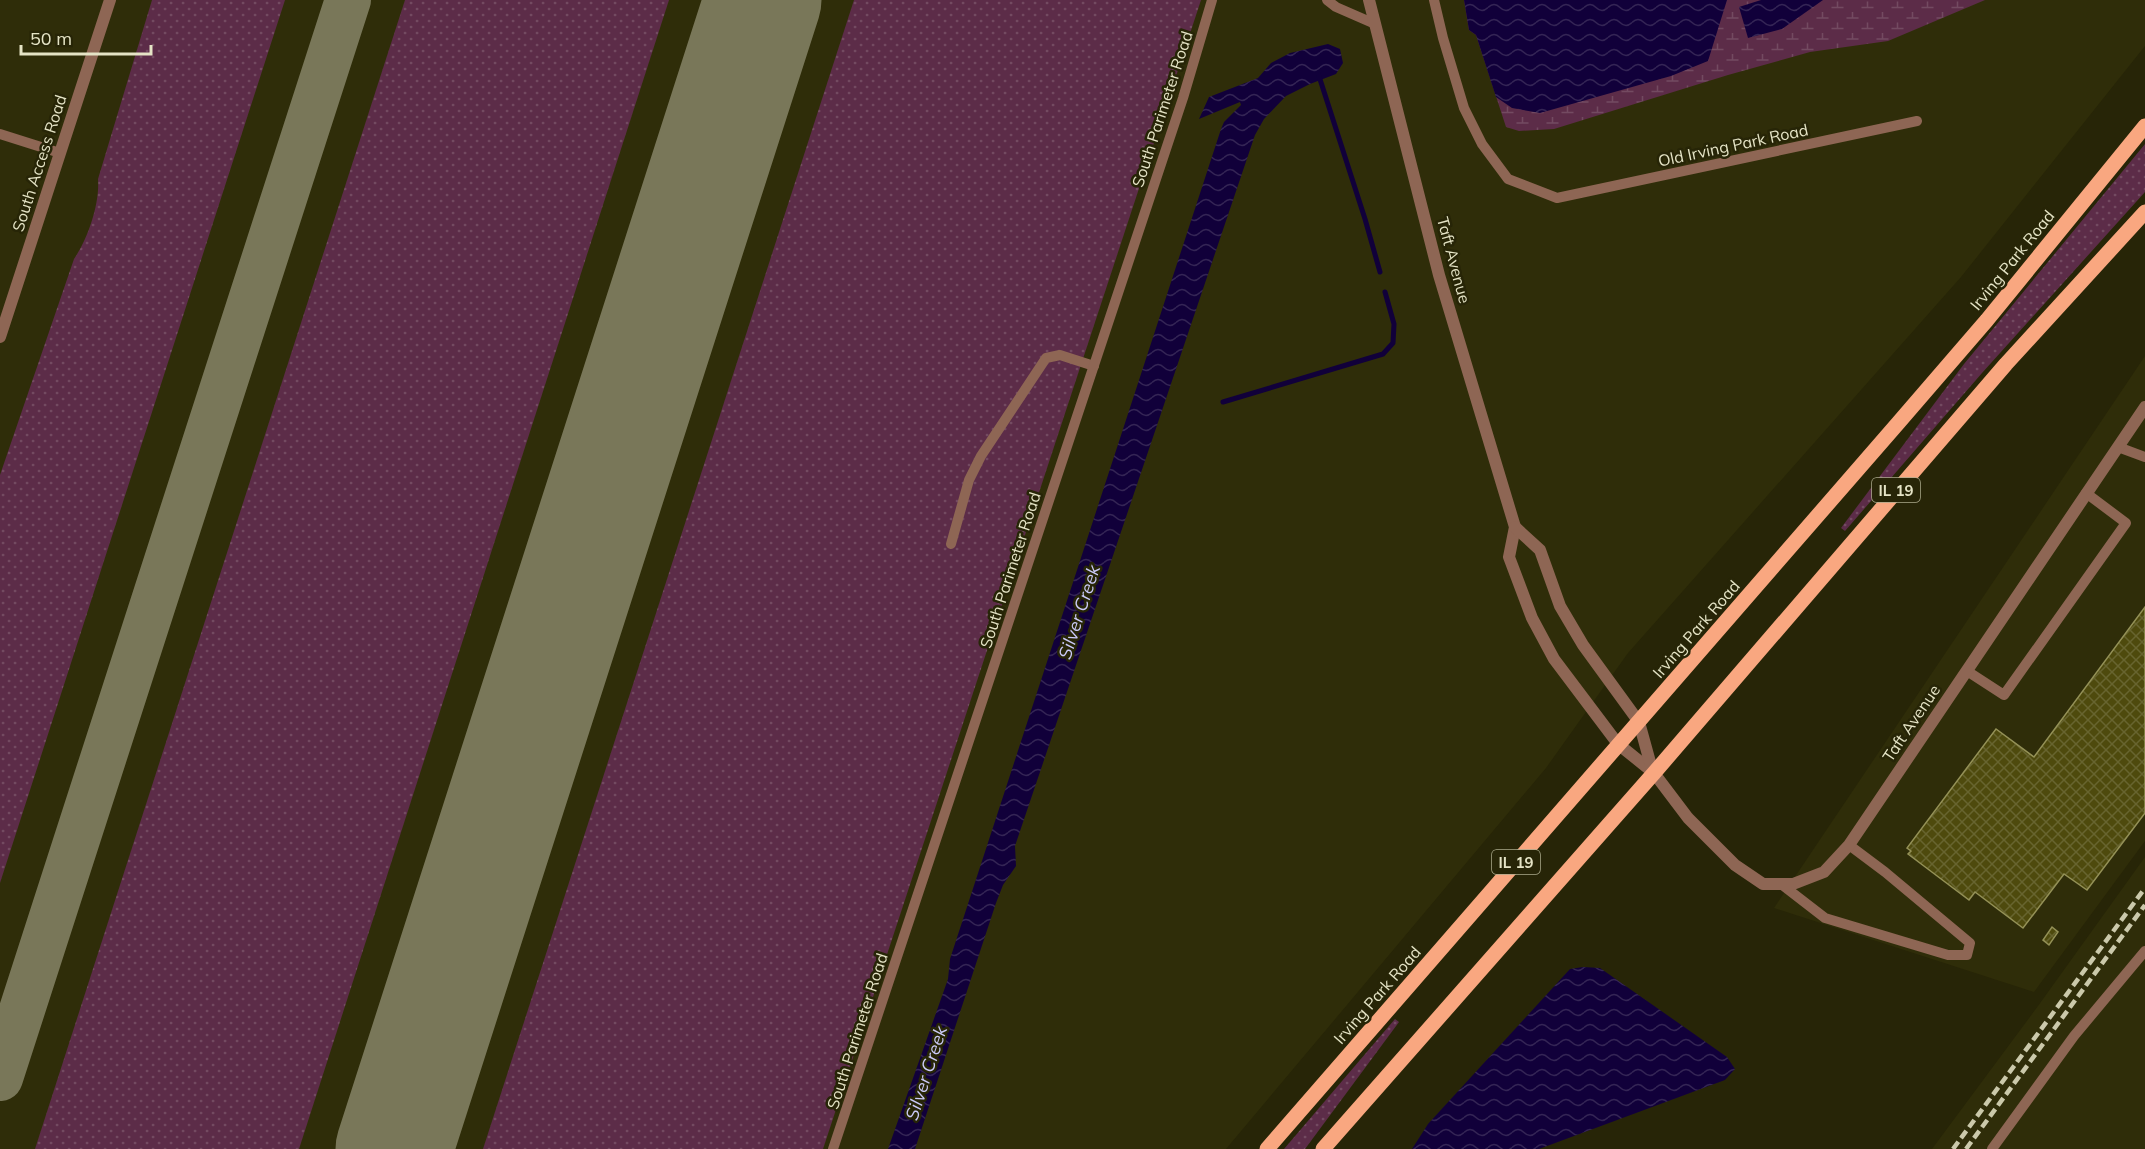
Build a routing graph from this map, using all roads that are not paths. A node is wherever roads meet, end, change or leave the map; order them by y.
1 (110, 0) edge
2 (1212, 0) edge
3 (1327, 0) edge
4 (1369, 0) edge
5 (1434, 0) edge
6 (1376, 24) junction
7 (1917, 121) dead end
8 (2145, 126) edge
9 (0, 134) edge
10 (60, 153) junction
11 (2145, 212) edge
12 (0, 337) edge
13 (1094, 366) junction
14 (2145, 407) edge
15 (2118, 447) junction
16 (2145, 457) edge
17 (2086, 493) junction
18 (1515, 527) junction
19 (951, 544) dead end
20 (1966, 671) junction
21 (1639, 722) junction
22 (1618, 744) junction
23 (1653, 773) junction
24 (1849, 845) junction
25 (1781, 884) junction
26 (2145, 951) edge
27 (834, 1149) edge
28 (1267, 1149) edge
29 (1323, 1149) edge
30 (1992, 1149) edge

1 - 10 street, South Access Road
2 - 13 lane, South Parimeter Road
3 - 6 lane
4 - 6 street, Taft Avenue
5 - 7 lane, Old Irving Park Road
6 - 18 street, Taft Avenue
8 - 21 main road, Irving Park Road / IL 19
9 - 10 lane
10 - 12 street, South Access Road
11 - 23 main road, IL 19
13 - 19 lane
13 - 27 lane, South Parimeter Road
14 - 15 street, Taft Avenue
15 - 16 lane
15 - 17 street, Taft Avenue
17 - 20 street, Taft Avenue
17 - 20 lane
18 - 21 street, Taft Avenue
18 - 22 street, Taft Avenue
20 - 24 street, Taft Avenue
21 - 22 main road, Irving Park Road / IL 19
21 - 23 street, Taft Avenue
22 - 23 street, Taft Avenue
22 - 28 main road, Irving Park Road / IL 19
23 - 25 street, Taft Avenue
23 - 29 main road, IL 19
24 - 25 street, Taft Avenue
24 - 25 lane
26 - 30 lane

